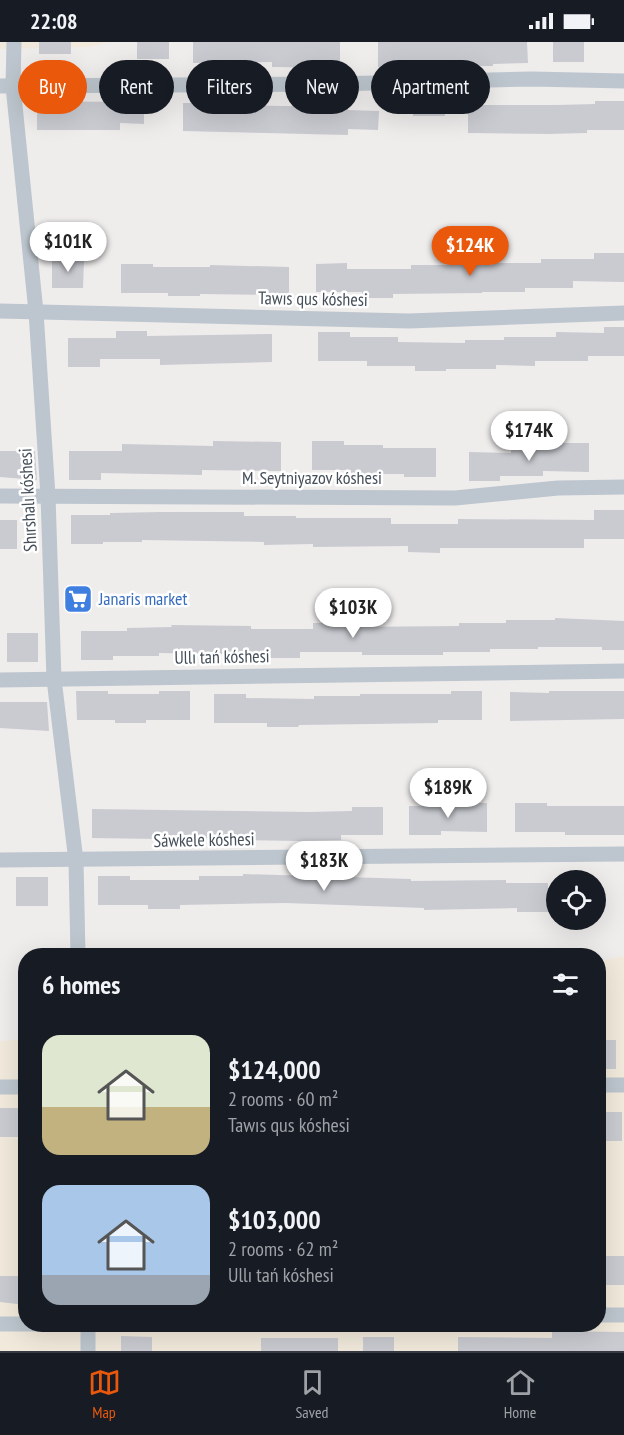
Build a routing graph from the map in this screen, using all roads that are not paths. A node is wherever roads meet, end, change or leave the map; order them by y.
1 (14, 42) edge
2 (624, 81) edge
3 (6, 86) edge
4 (0, 311) edge
5 (36, 312) junction
6 (624, 313) edge
7 (624, 487) edge
8 (0, 496) edge
9 (48, 496) junction
10 (624, 671) edge
11 (54, 679) junction
12 (0, 680) edge
13 (624, 854) edge
14 (0, 860) edge
15 (76, 861) junction
16 (78, 948) edge
17 (606, 1085) edge
18 (624, 1085) edge
19 (0, 1087) edge
20 (18, 1087) edge
21 (606, 1315) edge
22 (624, 1315) edge
23 (0, 1324) edge
24 (18, 1324) edge
25 (88, 1332) edge
26 (88, 1351) edge

1 - 3 street, Shırshalı kóshesi
2 - 3 street
3 - 5 street, Shırshalı kóshesi
4 - 5 street, Tawıs qus kóshesi
5 - 6 street, Tawıs qus kóshesi
5 - 9 street, Shırshalı kóshesi
7 - 9 street, M. Seytniyazov kóshesi
8 - 9 street, M. Seytniyazov kóshesi
9 - 11 street, Shırshalı kóshesi
10 - 11 street, Ullı tań kóshesi
11 - 12 street, Ullı tań kóshesi
11 - 15 street, Shırshalı kóshesi
13 - 15 street, Sáwkele kóshesi
14 - 15 street, Sáwkele kóshesi
15 - 16 street, Shırshalı kóshesi
17 - 18 street
19 - 20 street
21 - 22 street
23 - 24 street
25 - 26 street

